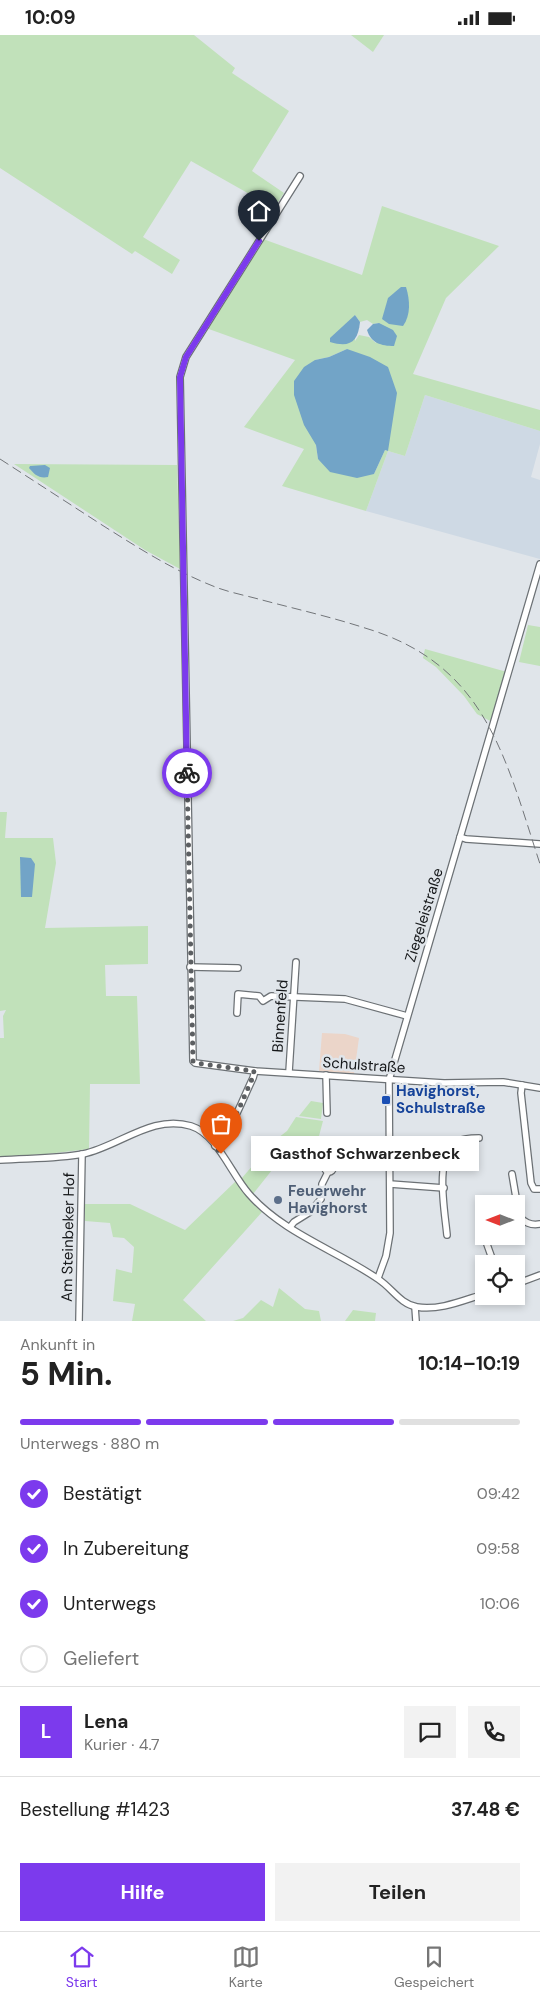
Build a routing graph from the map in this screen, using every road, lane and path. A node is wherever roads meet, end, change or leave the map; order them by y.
1 (300, 176) dead end
2 (540, 564) edge
3 (460, 837) junction
4 (540, 844) edge
5 (296, 962) dead end
6 (190, 967) junction
7 (238, 969) dead end
8 (294, 997) junction
9 (237, 1013) dead end
10 (406, 1016) junction
11 (254, 1071) junction
12 (289, 1072) junction
13 (326, 1075) junction
14 (389, 1080) junction
15 (522, 1085) junction
16 (540, 1088) edge
17 (327, 1113) dead end
18 (479, 1138) dead end
19 (215, 1146) junction
20 (82, 1154) junction
21 (0, 1160) edge
22 (328, 1172) dead end
23 (512, 1174) dead end
24 (390, 1184) junction
25 (444, 1188) junction
26 (540, 1189) edge
27 (540, 1224) edge
28 (290, 1227) junction
29 (447, 1235) dead end
30 (540, 1275) edge
31 (378, 1278) junction
32 (525, 1281) edge
33 (475, 1296) edge
34 (415, 1307) junction
35 (79, 1321) edge
36 (416, 1321) edge

1 - 6 street
2 - 3 street, Ziegeleistraße
3 - 4 street
3 - 10 street, Ziegeleistraße
5 - 8 street, Binnenfeld
6 - 7 street
6 - 11 street, Schulstraße
8 - 9 street
8 - 10 street
8 - 12 street, Binnenfeld
10 - 14 street, Ziegeleistraße
11 - 12 street, Schulstraße
11 - 19 street
12 - 13 street, Schulstraße
13 - 14 street, Schulstraße
13 - 17 street
14 - 15 street, Schulstraße
14 - 24 street, Ziegeleistraße
15 - 16 street, Schulstraße
15 - 26 street
18 - 25 street
19 - 20 street
19 - 28 street
20 - 21 street
20 - 35 street, Am Steinbeker Hof
22 - 28 street
23 - 27 street
24 - 25 street
24 - 31 street, Ziegeleistraße
25 - 29 street
28 - 31 street
30 - 32 street
31 - 34 street
33 - 34 street
34 - 36 street

